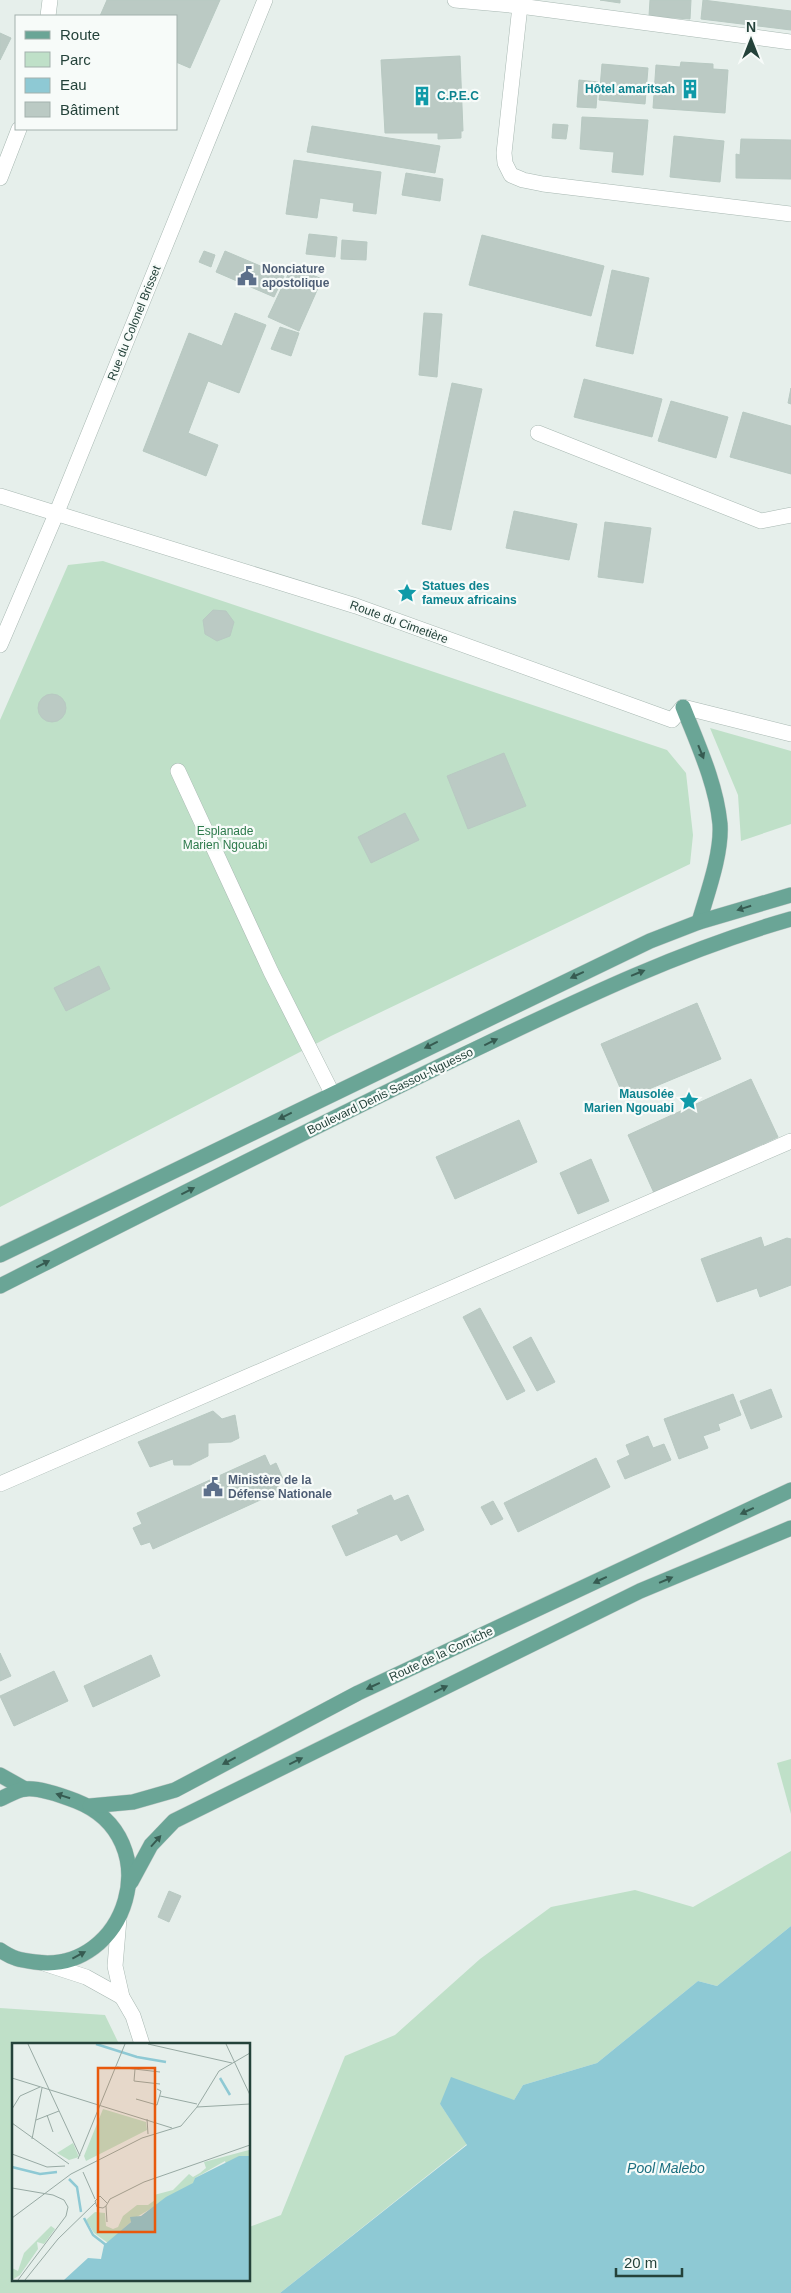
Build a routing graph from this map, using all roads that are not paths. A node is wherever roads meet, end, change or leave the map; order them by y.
1 (50, 0) edge
2 (265, 0) edge
3 (455, 0) edge
4 (520, 6) junction
5 (48, 15) edge
6 (791, 42) edge
7 (18, 130) edge
8 (0, 178) edge
9 (791, 214) edge
10 (538, 433) dead end
11 (1, 497) edge
12 (57, 512) junction
13 (791, 515) edge
14 (0, 645) edge
15 (683, 707) junction
16 (791, 734) edge
17 (178, 770) dead end
18 (791, 895) edge
19 (791, 919) edge
20 (698, 922) junction
21 (332, 1093) junction
22 (791, 1141) edge
23 (0, 1255) edge
24 (0, 1286) edge
25 (0, 1484) edge
26 (791, 1490) edge
27 (791, 1528) edge
28 (0, 1775) edge
29 (25, 1789) junction
30 (0, 1800) edge
31 (90, 1806) junction
32 (130, 1882) junction
33 (120, 1919) junction
34 (4, 1957) edge
35 (46, 1964) junction
36 (122, 1997) junction
37 (142, 2043) edge

1 - 5 street
2 - 12 street, Rue du Colonel Brisset
3 - 4 street
4 - 6 street
4 - 9 street
7 - 8 street
10 - 13 street
11 - 12 street, Route du Cimetière
12 - 14 street, Rue du Colonel Brisset
12 - 15 street, Route du Cimetière
15 - 16 street
15 -> 20 main road
17 - 21 street
18 -> 20 main road, Boulevard Denis Sassou-Nguesso
24 -> 19 main road, Boulevard Denis Sassou-Nguesso
20 -> 21 main road, Boulevard Denis Sassou-Nguesso
21 -> 23 main road, Boulevard Denis Sassou-Nguesso
22 - 25 street
26 -> 31 main road, Route de la Corniche
32 -> 27 main road
28 - 29 main road
29 - 30 main road
31 -> 29 main road
31 - 32 main road
32 - 33 main road
35 -> 33 main road
33 - 36 street
34 - 35 main road
35 - 36 street
36 - 37 street

